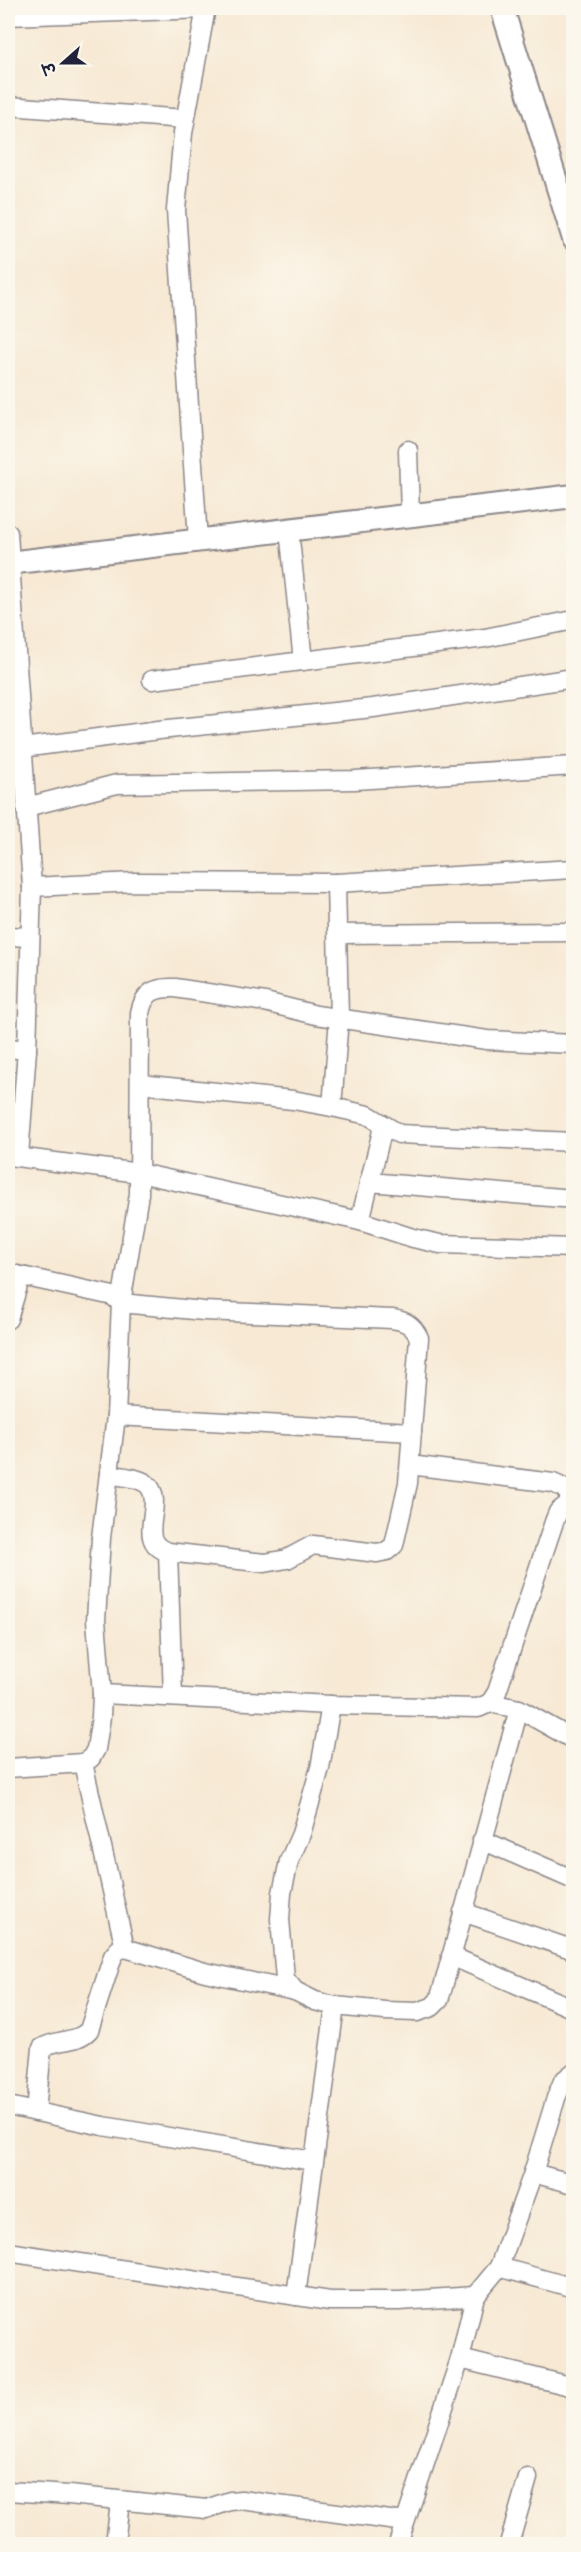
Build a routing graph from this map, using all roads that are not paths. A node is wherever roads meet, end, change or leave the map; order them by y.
1 (206, 8) edge
2 (502, 8) edge
3 (8, 16) edge
4 (8, 106) edge
5 (185, 119) junction
6 (573, 239) edge
7 (408, 450) dead end
8 (573, 496) edge
9 (410, 515) junction
10 (289, 530) junction
11 (8, 534) edge
12 (198, 540) junction
13 (9, 562) edge
14 (573, 620) edge
15 (303, 661) junction
16 (573, 678) edge
17 (152, 680) dead end
18 (22, 748) junction
19 (573, 766) edge
20 (26, 807) junction
21 (573, 869) edge
22 (336, 883) junction
23 (32, 886) junction
24 (573, 932) edge
25 (338, 934) junction
26 (8, 936) edge
27 (30, 937) junction
28 (339, 1018) junction
29 (573, 1044) edge
30 (8, 1048) edge
31 (27, 1050) junction
32 (140, 1084) junction
33 (332, 1107) junction
34 (382, 1127) junction
35 (573, 1142) edge
36 (14, 1156) edge
37 (140, 1173) junction
38 (369, 1182) junction
39 (573, 1199) edge
40 (360, 1221) junction
41 (573, 1248) edge
42 (14, 1274) edge
43 (121, 1302) junction
44 (8, 1319) edge
45 (116, 1416) junction
46 (412, 1432) junction
47 (410, 1465) junction
48 (108, 1474) junction
49 (573, 1499) edge
50 (168, 1552) junction
51 (102, 1694) junction
52 (173, 1697) junction
53 (490, 1703) junction
54 (331, 1705) junction
55 (519, 1709) junction
56 (573, 1740) edge
57 (83, 1763) junction
58 (8, 1768) edge
59 (482, 1840) junction
60 (573, 1880) edge
61 (463, 1912) junction
62 (125, 1948) junction
63 (573, 1950) edge
64 (451, 1956) junction
65 (295, 1991) junction
66 (335, 2006) junction
67 (573, 2009) edge
68 (573, 2072) edge
69 (8, 2106) edge
70 (36, 2112) junction
71 (313, 2160) junction
72 (533, 2173) junction
73 (573, 2184) edge
74 (8, 2252) edge
75 (499, 2267) junction
76 (573, 2288) edge
77 (296, 2296) junction
78 (475, 2296) junction
79 (460, 2359) junction
80 (573, 2387) edge
81 (528, 2478) dead end
82 (8, 2491) edge
83 (120, 2502) junction
84 (405, 2522) junction
85 (115, 2544) edge
86 (398, 2544) edge
87 (509, 2544) edge

1 - 3 street
1 - 5 street
2 - 6 street
4 - 5 street
5 - 12 street
7 - 9 street
8 - 9 street
9 - 10 street
10 - 12 street
10 - 15 street
11 - 13 street
12 - 13 street
13 - 18 street
14 - 15 street
15 - 17 street
16 - 18 street
18 - 20 street
19 - 20 street
20 - 23 street
21 - 22 street
22 - 23 street
22 - 25 street
23 - 27 street
24 - 25 street
25 - 28 street
26 - 27 street
27 - 31 street
28 - 29 street
28 - 32 street
28 - 33 street
30 - 31 street
31 - 36 street
32 - 33 street
32 - 37 street
33 - 34 street
34 - 35 street
34 - 38 street
36 - 37 street
37 - 40 street
37 - 43 street
38 - 39 street
38 - 40 street
40 - 41 street
42 - 43 street
42 - 44 street
43 - 45 street
43 - 46 street
45 - 46 street
45 - 48 street
46 - 47 street
47 - 49 street
47 - 50 street
48 - 50 street
48 - 51 street
49 - 53 street
50 - 52 street
51 - 52 street
51 - 57 street
52 - 54 street
53 - 54 street
53 - 55 street
54 - 65 street
55 - 56 street
55 - 59 street
57 - 58 street
57 - 62 street
59 - 60 street
59 - 61 street
61 - 63 street
61 - 64 street
62 - 65 street
62 - 70 street
64 - 66 street
64 - 67 street
65 - 66 street
66 - 71 street
68 - 72 street
69 - 70 street
70 - 71 street
71 - 77 street
72 - 73 street
72 - 75 street
74 - 77 street
75 - 76 street
75 - 78 street
77 - 78 street
78 - 79 street
79 - 80 street
79 - 84 street
81 - 87 street
82 - 83 street
83 - 84 street
83 - 85 street
84 - 86 street

